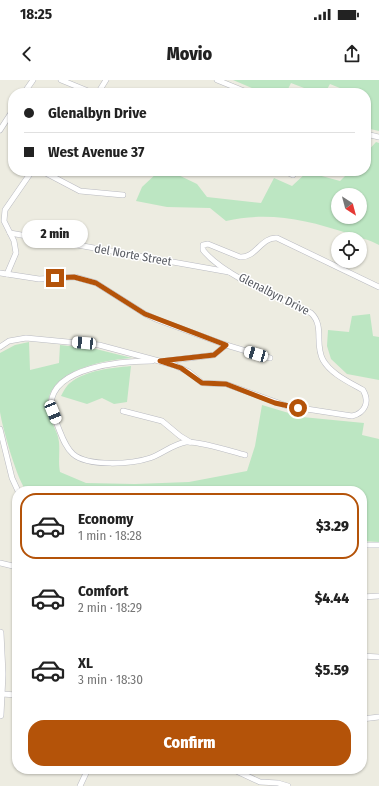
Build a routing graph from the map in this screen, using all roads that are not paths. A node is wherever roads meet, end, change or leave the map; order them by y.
1 (61, 80) edge
2 (218, 80) edge
3 (81, 88) edge
4 (237, 88) edge
5 (8, 118) edge
6 (0, 130) edge
7 (29, 176) edge
8 (52, 176) edge
9 (123, 195) dead end
10 (10, 233) junction
11 (0, 273) edge
12 (232, 273) junction
13 (7, 274) junction
14 (379, 286) edge
15 (226, 345) junction
16 (0, 347) edge
17 (270, 358) dead end
18 (160, 361) junction
19 (123, 411) dead end
20 (0, 429) edge
21 (193, 443) junction
22 (245, 455) dead end
23 (16, 486) edge
24 (367, 545) edge
25 (379, 545) edge
26 (0, 564) edge
27 (12, 566) edge
28 (379, 596) edge
29 (367, 597) edge
30 (0, 633) edge
31 (367, 656) edge
32 (379, 657) edge
33 (2, 694) junction
34 (12, 694) edge
35 (0, 715) edge
36 (379, 717) edge
37 (367, 718) edge
38 (86, 774) edge
39 (243, 774) edge
40 (80, 786) edge
41 (288, 786) edge

1 - 3 street
2 - 4 street
5 - 6 street
7 - 10 street
8 - 9 street
10 - 12 street, del Norte Street
10 - 13 street
11 - 13 street
12 - 14 street, Glenalbyn Drive
12 - 18 street, Glenalbyn Drive
13 - 15 street
15 - 17 street
15 - 18 street
16 - 18 street, Glenalbyn Drive
18 - 21 street
19 - 21 street
20 - 23 street
21 - 22 street
24 - 25 street
26 - 27 street
28 - 29 street
30 - 33 street
31 - 32 street
33 - 34 street
33 - 35 street
36 - 37 street
38 - 40 street
39 - 41 street

